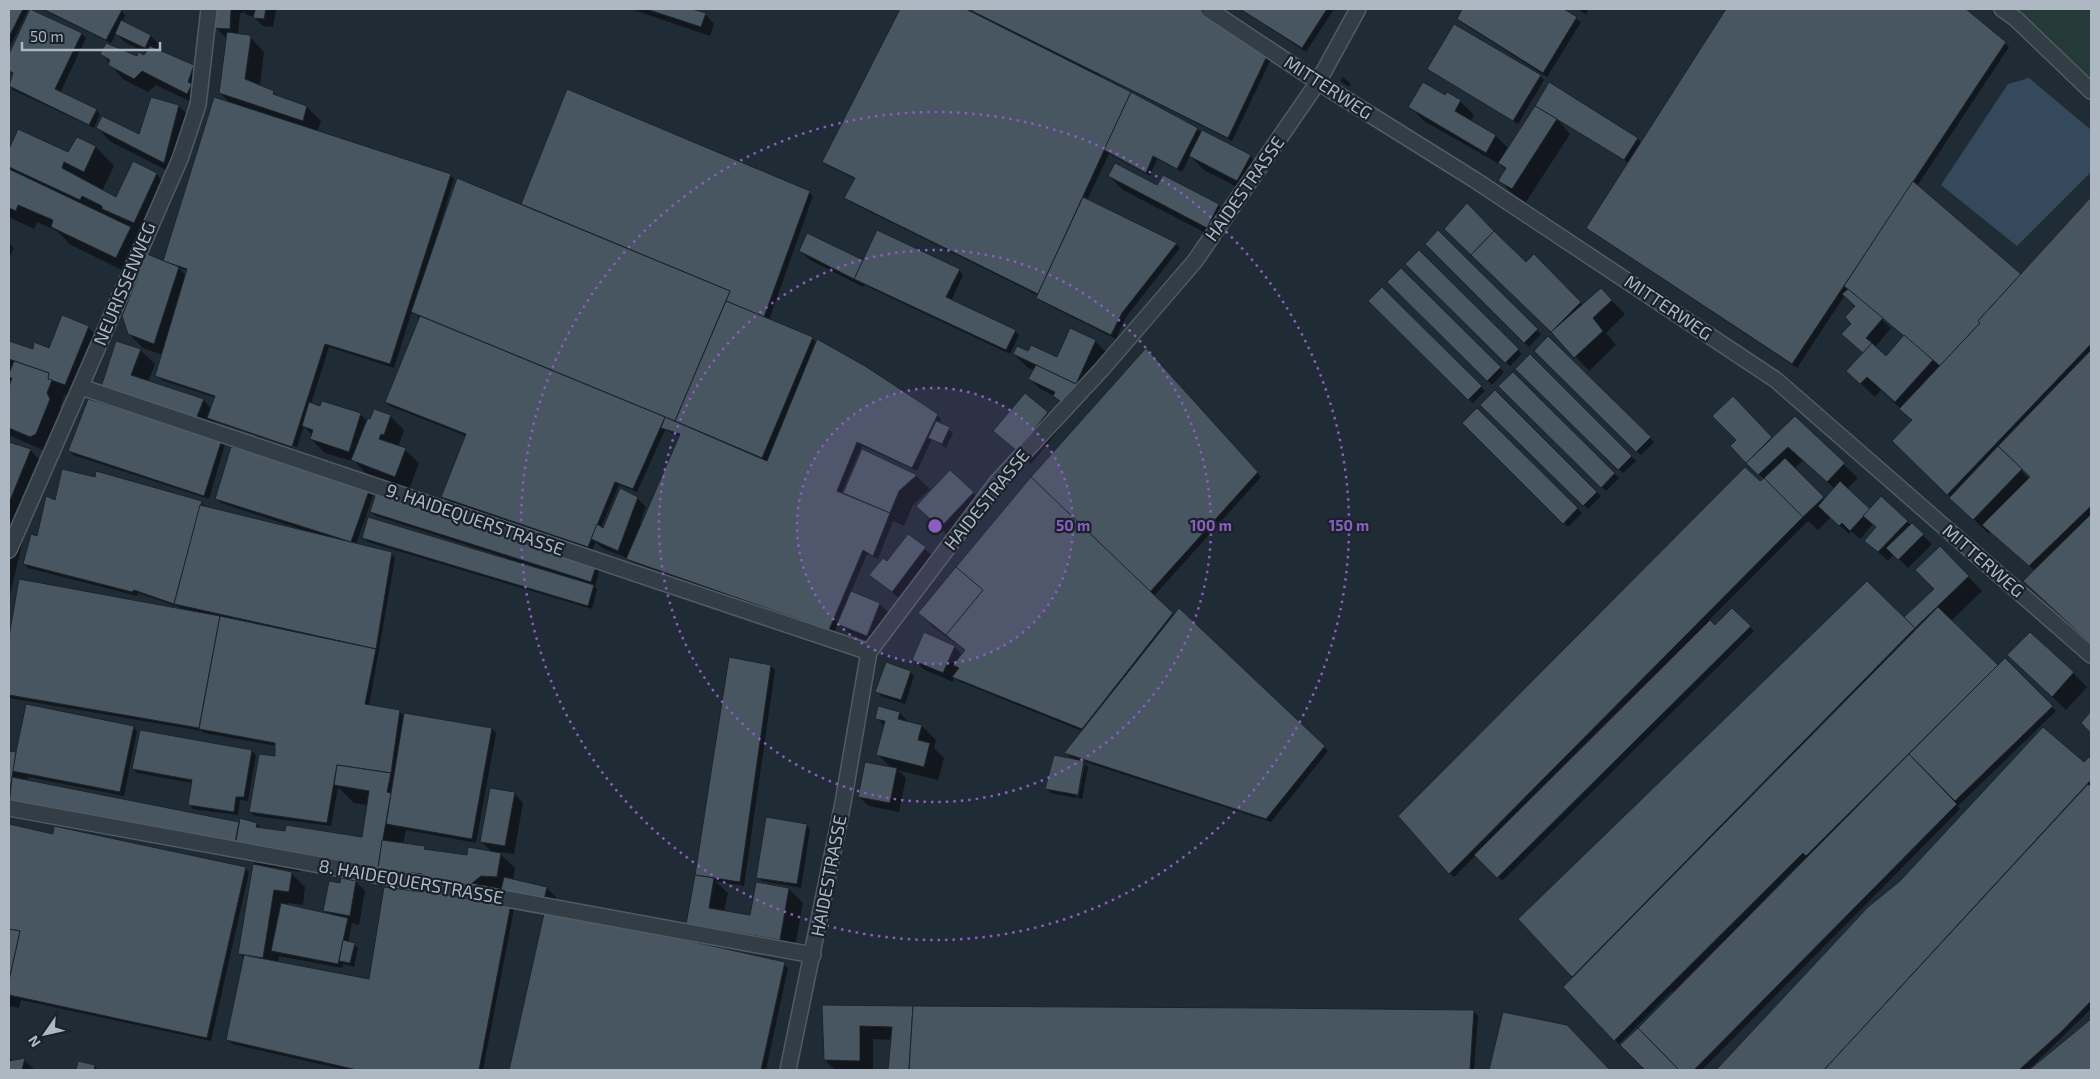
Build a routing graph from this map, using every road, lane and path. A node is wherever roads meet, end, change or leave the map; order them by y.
1 (209, 9) edge
2 (1208, 9) edge
3 (1358, 9) edge
4 (2002, 9) edge
5 (1318, 82) junction
6 (2091, 91) edge
7 (81, 387) junction
8 (9, 550) edge
9 (869, 652) junction
10 (2091, 656) edge
11 (9, 808) edge
12 (813, 955) junction
13 (788, 1070) edge

1 - 7 street, NEURISSENWEG
2 - 5 street, MITTERWEG
3 - 5 street, HAIDESTRASSE
4 - 6 street
5 - 9 street, HAIDESTRASSE
5 - 10 street, MITTERWEG
7 - 8 street, NEURISSENWEG
7 - 9 street, 9. HAIDEQUERSTRASSE
9 - 12 street, HAIDESTRASSE
11 - 12 street, 8. HAIDEQUERSTRASSE
12 - 13 street, HAIDESTRASSE

